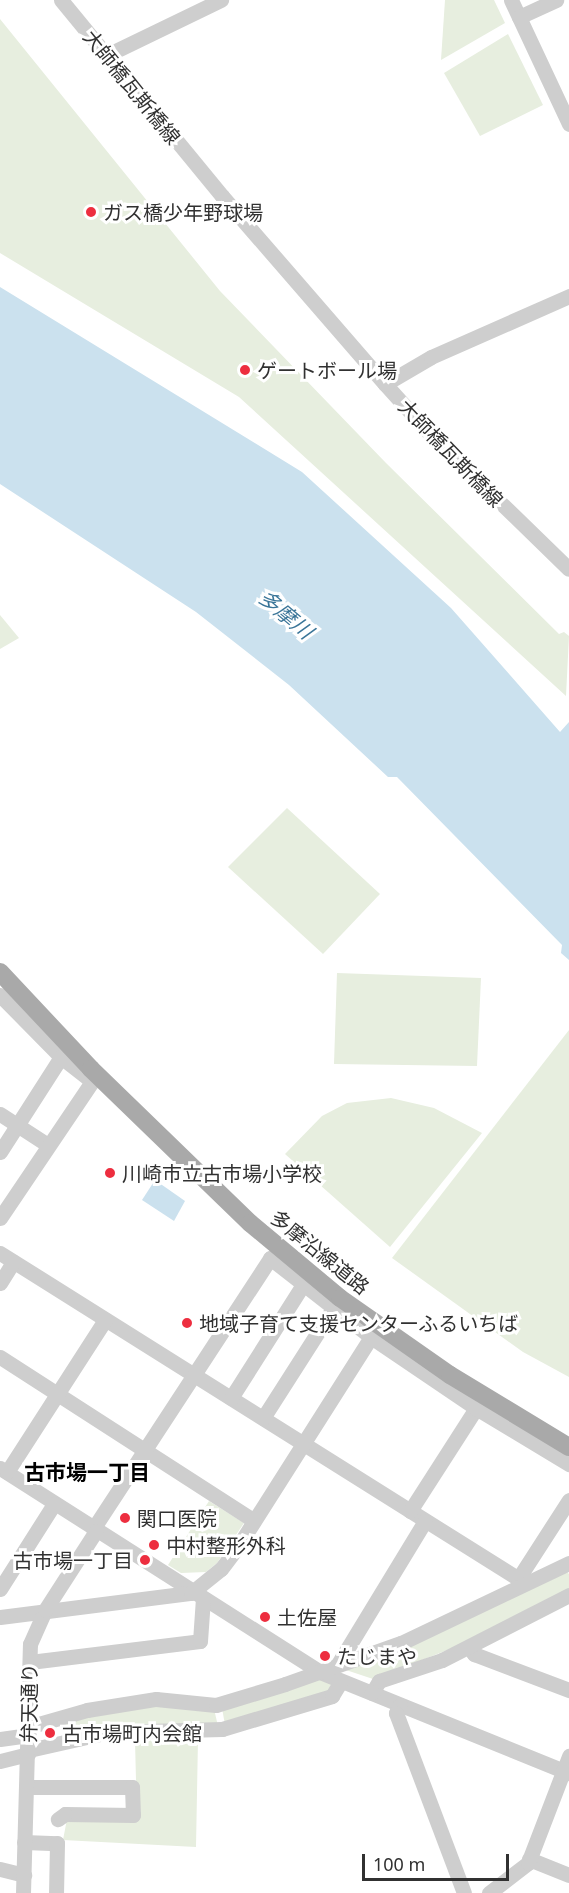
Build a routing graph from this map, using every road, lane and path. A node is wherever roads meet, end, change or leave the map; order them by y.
1 (61, 0) edge
2 (221, 0) edge
3 (511, 0) edge
4 (556, 0) edge
5 (519, 17) junction
6 (105, 56) junction
7 (569, 124) edge
8 (569, 296) edge
9 (385, 384) junction
10 (569, 569) edge
11 (0, 972) edge
12 (0, 995) edge
13 (61, 1057) junction
14 (95, 1078) junction
15 (0, 1114) edge
16 (17, 1125) junction
17 (48, 1145) junction
18 (0, 1152) edge
19 (0, 1218) edge
20 (7, 1258) edge
21 (0, 1283) edge
22 (304, 1283) junction
23 (334, 1307) junction
24 (105, 1320) junction
25 (371, 1337) junction
26 (0, 1357) edge
27 (194, 1376) junction
28 (57, 1394) junction
29 (231, 1398) junction
30 (476, 1408) junction
31 (262, 1418) junction
32 (303, 1443) junction
33 (569, 1447) edge
34 (144, 1451) junction
35 (569, 1464) edge
36 (3, 1470) edge
37 (569, 1500) edge
38 (54, 1504) junction
39 (410, 1511) junction
40 (254, 1521) junction
41 (425, 1521) junction
42 (95, 1530) junction
43 (569, 1563) edge
44 (521, 1581) junction
45 (0, 1589) edge
46 (197, 1595) junction
47 (569, 1595) edge
48 (45, 1610) junction
49 (0, 1617) edge
50 (469, 1647) junction
51 (30, 1662) junction
52 (338, 1664) junction
53 (320, 1672) junction
54 (340, 1681) junction
55 (569, 1690) edge
56 (372, 1693) junction
57 (216, 1705) junction
58 (400, 1705) junction
59 (222, 1728) junction
60 (0, 1739) edge
61 (28, 1741) junction
62 (0, 1761) edge
63 (567, 1766) edge
64 (28, 1787) junction
65 (58, 1819) dead end
66 (24, 1842) junction
67 (529, 1859) junction
68 (0, 1869) edge
69 (24, 1875) junction
70 (569, 1875) edge
71 (23, 1893) edge
72 (56, 1893) edge
73 (464, 1893) edge
74 (489, 1893) edge

1 - 6 street, 大師橋瓦斯橋線
2 - 6 street
3 - 5 street
4 - 5 street
5 - 7 street
6 - 9 street, 大師橋瓦斯橋線
8 - 9 street
9 - 10 street, 大師橋瓦斯橋線
11 - 14 main road, 多摩沿線道路
12 - 13 street
13 - 14 street
13 - 16 street
14 - 17 street
14 - 33 main road, 多摩沿線道路
15 - 16 street
16 - 17 street
16 - 18 street
17 - 19 street
20 - 21 street
20 - 24 street
22 - 23 street
22 - 27 street, 弁天通り
22 - 29 street
23 - 25 street
23 - 31 street
24 - 27 street
24 - 28 street
25 - 30 street
25 - 32 street
26 - 28 street
27 - 29 street
27 - 34 street, 弁天通り
28 - 34 street
28 - 36 street
29 - 31 street
30 - 35 street
30 - 39 street
31 - 32 street
32 - 39 street
32 - 40 street
34 - 40 street
34 - 42 street, 弁天通り
36 - 38 street
37 - 44 street
38 - 42 street
38 - 45 street
39 - 41 street
40 - 46 street
41 - 44 street
41 - 52 street
42 - 46 street
42 - 48 street, 弁天通り
43 - 44 street
44 - 52 street
46 - 48 street
46 - 51 street
46 - 53 street
47 - 50 street
48 - 49 street
48 - 51 street, 弁天通り
50 - 55 street
50 - 56 street
51 - 61 street, 弁天通り
52 - 53 street
53 - 54 street
53 - 57 street
54 - 56 street
54 - 59 street
56 - 58 street
57 - 59 street
57 - 61 street
58 - 63 street
58 - 73 street
59 - 61 street
60 - 61 street
61 - 62 street
61 - 64 street, 弁天通り
63 - 67 street
64 - 65 street
64 - 66 street, 弁天通り
66 - 69 street, 弁天通り
66 - 72 street
67 - 70 street
67 - 74 street
68 - 69 street
69 - 71 street, 弁天通り

